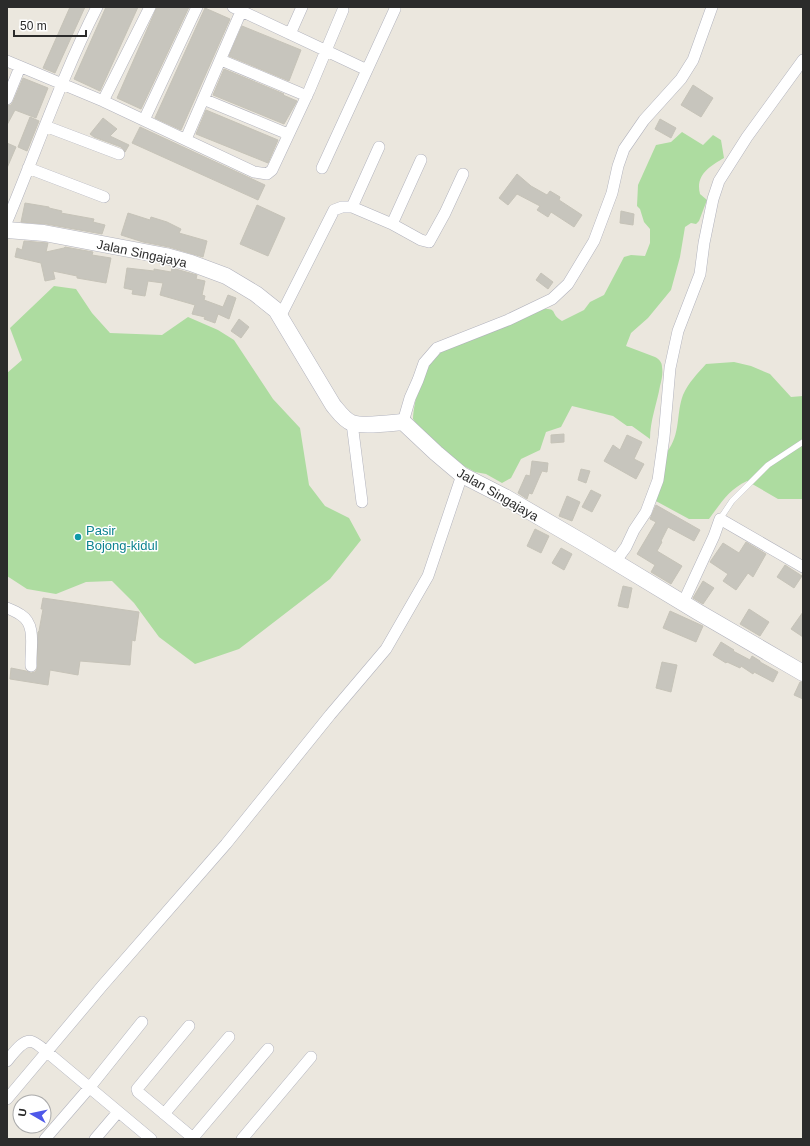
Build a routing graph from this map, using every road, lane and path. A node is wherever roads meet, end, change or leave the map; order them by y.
1 (97, 7) edge
2 (150, 7) edge
3 (197, 7) edge
4 (302, 7) edge
5 (712, 7) edge
6 (239, 8) edge
7 (395, 9) dead end
8 (342, 10) dead end
9 (290, 34) junction
10 (326, 50) junction
11 (221, 60) junction
12 (803, 60) edge
13 (7, 61) edge
14 (20, 67) junction
15 (367, 70) junction
16 (61, 84) junction
17 (307, 96) junction
18 (7, 99) edge
19 (203, 99) junction
20 (103, 101) junction
21 (144, 120) junction
22 (45, 126) junction
23 (288, 134) junction
24 (186, 139) junction
25 (379, 148) dead end
26 (119, 154) dead end
27 (421, 160) dead end
28 (28, 168) junction
29 (322, 168) dead end
30 (463, 174) dead end
31 (104, 197) dead end
32 (352, 207) junction
33 (7, 220) edge
34 (392, 224) junction
35 (7, 230) edge
36 (280, 317) junction
37 (403, 422) junction
38 (352, 423) junction
39 (803, 442) edge
40 (462, 475) junction
41 (362, 502) dead end
42 (720, 519) junction
43 (615, 562) junction
44 (803, 567) edge
45 (683, 603) junction
46 (7, 608) edge
47 (31, 666) dead end
48 (803, 673) edge
49 (142, 1022) dead end
50 (189, 1026) dead end
51 (229, 1037) dead end
52 (268, 1049) dead end
53 (47, 1052) junction
54 (311, 1057) dead end
55 (7, 1060) edge
56 (90, 1087) junction
57 (7, 1099) edge
58 (118, 1112) junction
59 (164, 1114) junction
60 (148, 1138) edge
61 (45, 1139) edge
62 (95, 1139) edge
63 (192, 1139) edge
64 (242, 1139) edge

1 - 16 street
2 - 20 street
3 - 21 street
4 - 9 street
5 - 37 street
6 - 9 street
6 - 11 street
7 - 15 street
8 - 10 street
9 - 10 street
10 - 15 street
10 - 17 street
11 - 17 street
11 - 19 street
12 - 43 street
13 - 14 street
14 - 16 street
14 - 18 street
15 - 29 street
16 - 20 street
16 - 22 street
17 - 23 street
19 - 23 street
19 - 24 street
20 - 21 street
21 - 24 street
22 - 26 street
22 - 28 street
23 - 24 street
25 - 32 street
27 - 34 street
28 - 31 street
28 - 33 street
30 - 34 street
32 - 34 street
32 - 36 street
35 - 36 street, Jalan Singajaya
36 - 38 street, Jalan Singajaya
37 - 38 street
37 - 40 street, Jalan Singajaya
38 - 41 street
39 - 42 lane
40 - 43 street, Jalan Singajaya
40 - 53 street
42 - 44 street
42 - 45 street
43 - 45 street, Jalan Singajaya
45 - 48 street, Jalan Singajaya
46 - 47 street
49 - 56 street
50 - 59 street
51 - 59 street
52 - 63 street
53 - 55 street
53 - 56 street
53 - 57 street
54 - 64 street
56 - 58 street
56 - 61 street
58 - 60 street
58 - 62 street
59 - 63 street

